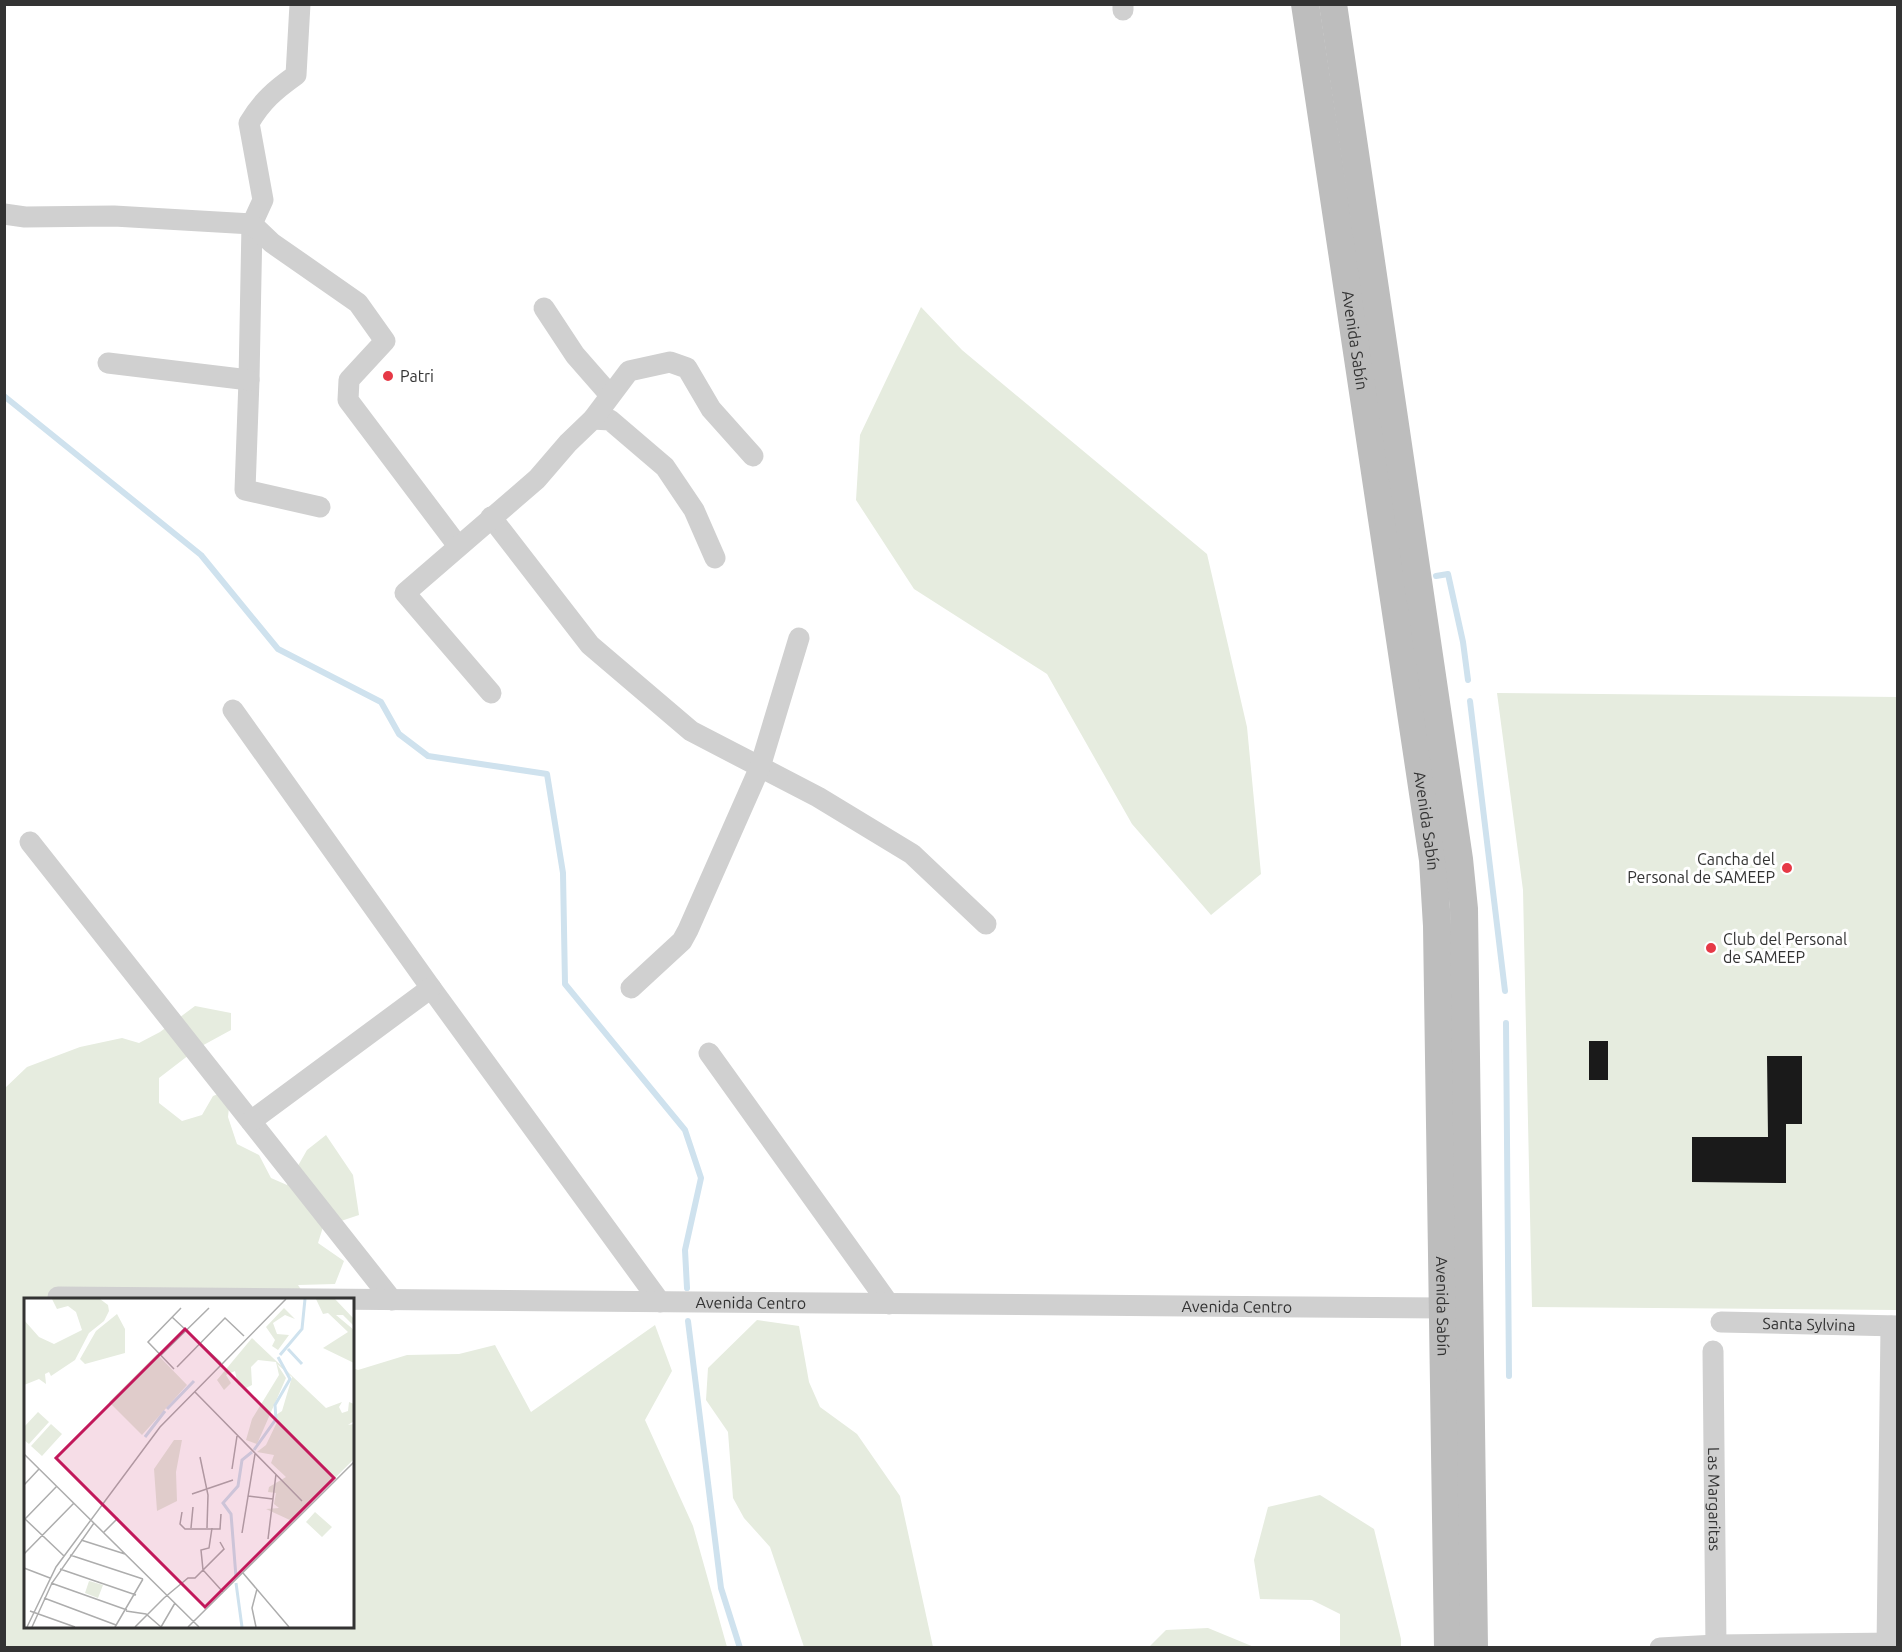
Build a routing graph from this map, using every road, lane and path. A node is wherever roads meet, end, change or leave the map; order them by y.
1 (300, 4) edge
2 (1305, 4) edge
3 (1333, 4) edge
4 (4, 214) edge
5 (252, 224) junction
6 (544, 308) dead end
7 (108, 363) dead end
8 (249, 380) junction
9 (610, 395) junction
10 (593, 419) junction
11 (753, 456) dead end
12 (320, 507) dead end
13 (491, 517) junction
14 (458, 546) junction
15 (715, 558) dead end
16 (799, 638) dead end
17 (491, 693) dead end
18 (232, 710) dead end
19 (760, 767) junction
20 (30, 842) dead end
21 (986, 924) dead end
22 (431, 988) junction
23 (631, 988) dead end
24 (709, 1053) dead end
25 (251, 1121) junction
26 (58, 1297) dead end
27 (169, 1298) edge
28 (354, 1300) edge
29 (392, 1300) junction
30 (660, 1302) junction
31 (890, 1304) junction
32 (1443, 1308) junction
33 (1721, 1322) dead end
34 (1894, 1326) edge
35 (1713, 1351) dead end
36 (1890, 1645) edge
37 (1716, 1646) edge
38 (1448, 1647) edge
39 (1474, 1647) edge
40 (1660, 1647) edge

1 - 5 street
2 - 32 main road, Avenida Sabín
3 - 39 main road, Avenida Sabín
4 - 5 street
5 - 8 street
5 - 14 street
6 - 9 street
7 - 8 street
8 - 12 street
9 - 10 street
9 - 11 street
10 - 13 street
10 - 15 street
13 - 14 street
13 - 19 street
14 - 17 street
16 - 19 street
18 - 22 street
19 - 21 street
19 - 23 street
20 - 25 street
22 - 25 street
22 - 30 street
24 - 31 street
25 - 29 street
26 - 27 street, Avenida Centro
28 - 29 street, Avenida Centro
29 - 30 street, Avenida Centro
30 - 31 street, Avenida Centro
31 - 32 street, Avenida Centro
32 - 38 main road, Avenida Sabín
33 - 34 street, Santa Sylvina
34 - 36 street
35 - 37 street, Las Margaritas
36 - 37 street
37 - 40 street

